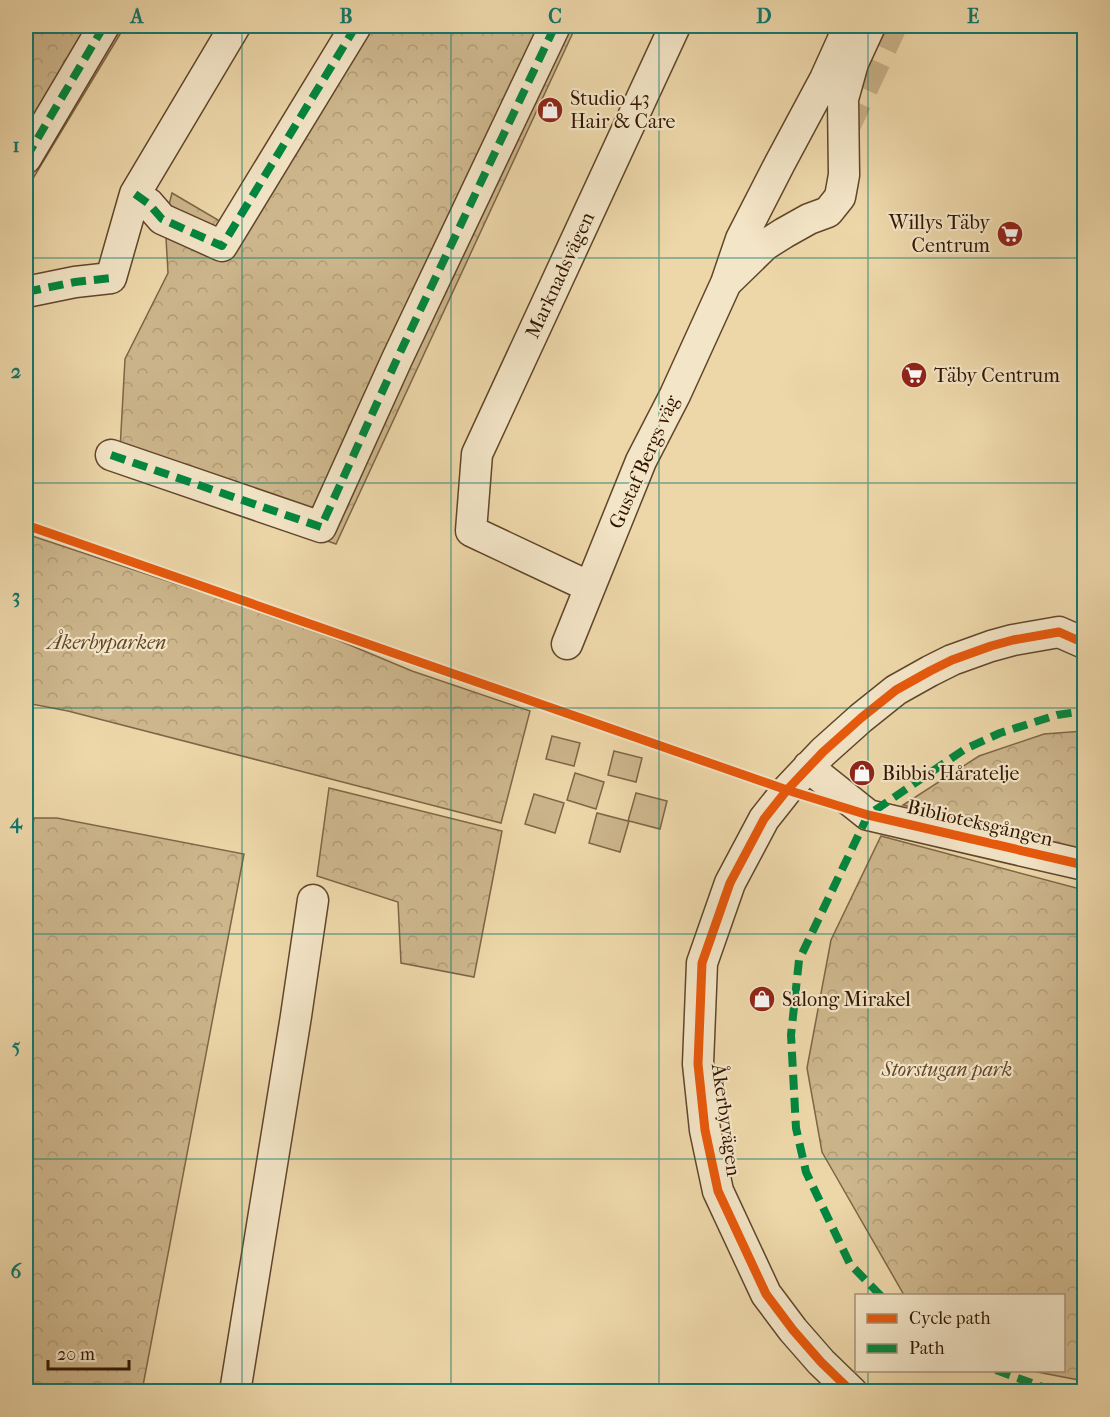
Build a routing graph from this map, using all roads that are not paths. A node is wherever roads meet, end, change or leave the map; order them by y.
1 (104, 26) edge
2 (235, 26) edge
3 (356, 26) edge
4 (555, 26) edge
5 (675, 26) edge
6 (849, 26) edge
7 (870, 26) edge
8 (26, 158) edge
9 (780, 163) junction
10 (135, 195) junction
11 (809, 219) junction
12 (726, 283) junction
13 (26, 292) edge
14 (111, 455) dead end
15 (591, 587) junction
16 (1084, 643) edge
17 (567, 644) dead end
18 (808, 767) junction
19 (1084, 865) edge
20 (313, 900) dead end
21 (235, 1392) edge
22 (852, 1392) edge

1 - 8 street
2 - 10 street
3 - 10 street
4 - 14 street
5 - 15 street, Marknadsvägen
6 - 9 street, Gustaf Bergs väg
7 - 11 street, Gustaf Bergs väg
9 - 11 street, Gustaf Bergs väg
9 - 12 street, Gustaf Bergs väg
10 - 13 street
11 - 12 street, Gustaf Bergs väg
12 - 15 street, Gustaf Bergs väg
15 - 17 street, Gustaf Bergs väg
16 - 18 street
18 - 19 street, Biblioteksgången
18 - 22 street, Åkerbyvägen
20 - 21 street

